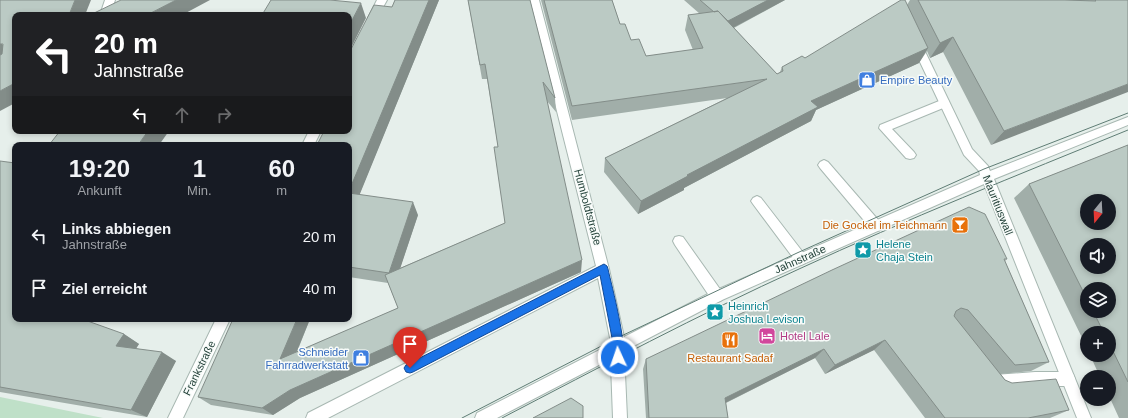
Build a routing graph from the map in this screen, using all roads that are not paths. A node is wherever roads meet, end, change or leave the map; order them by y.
1 (110, 0) edge
2 (382, 0) edge
3 (534, 0) edge
4 (120, 9) edge
5 (107, 12) edge
6 (113, 12) edge
7 (369, 26) edge
8 (912, 35) edge
9 (944, 103) junction
10 (1128, 121) edge
11 (910, 155) dead end
12 (824, 165) dead end
13 (987, 177) junction
14 (757, 201) dead end
15 (876, 226) junction
16 (679, 241) dead end
17 (801, 259) junction
18 (604, 269) junction
19 (717, 296) junction
20 (222, 322) edge
21 (617, 348) junction
22 (986, 372) edge
23 (1068, 379) junction
24 (176, 418) edge
25 (312, 418) edge
26 (482, 418) edge
27 (620, 418) edge
28 (1084, 418) edge

1 - 5 street
2 - 7 street
3 - 18 street, Humboldtstraße
4 - 6 street
8 - 9 street, Mauritiuswall
9 - 11 street
9 - 13 street, Mauritiuswall
10 - 13 street, Jahnstraße
12 - 15 street
13 - 15 street, Jahnstraße
13 - 23 street, Mauritiuswall
14 - 17 street
15 - 17 street, Jahnstraße
16 - 19 street
17 - 19 street, Jahnstraße
18 - 21 street, Humboldtstraße
18 - 25 street
19 - 21 street, Jahnstraße
20 - 24 street, Frankstraße
21 - 26 street, Jahnstraße
21 - 27 street, Humboldtstraße
22 - 23 street
23 - 28 street, Mauritiuswall

